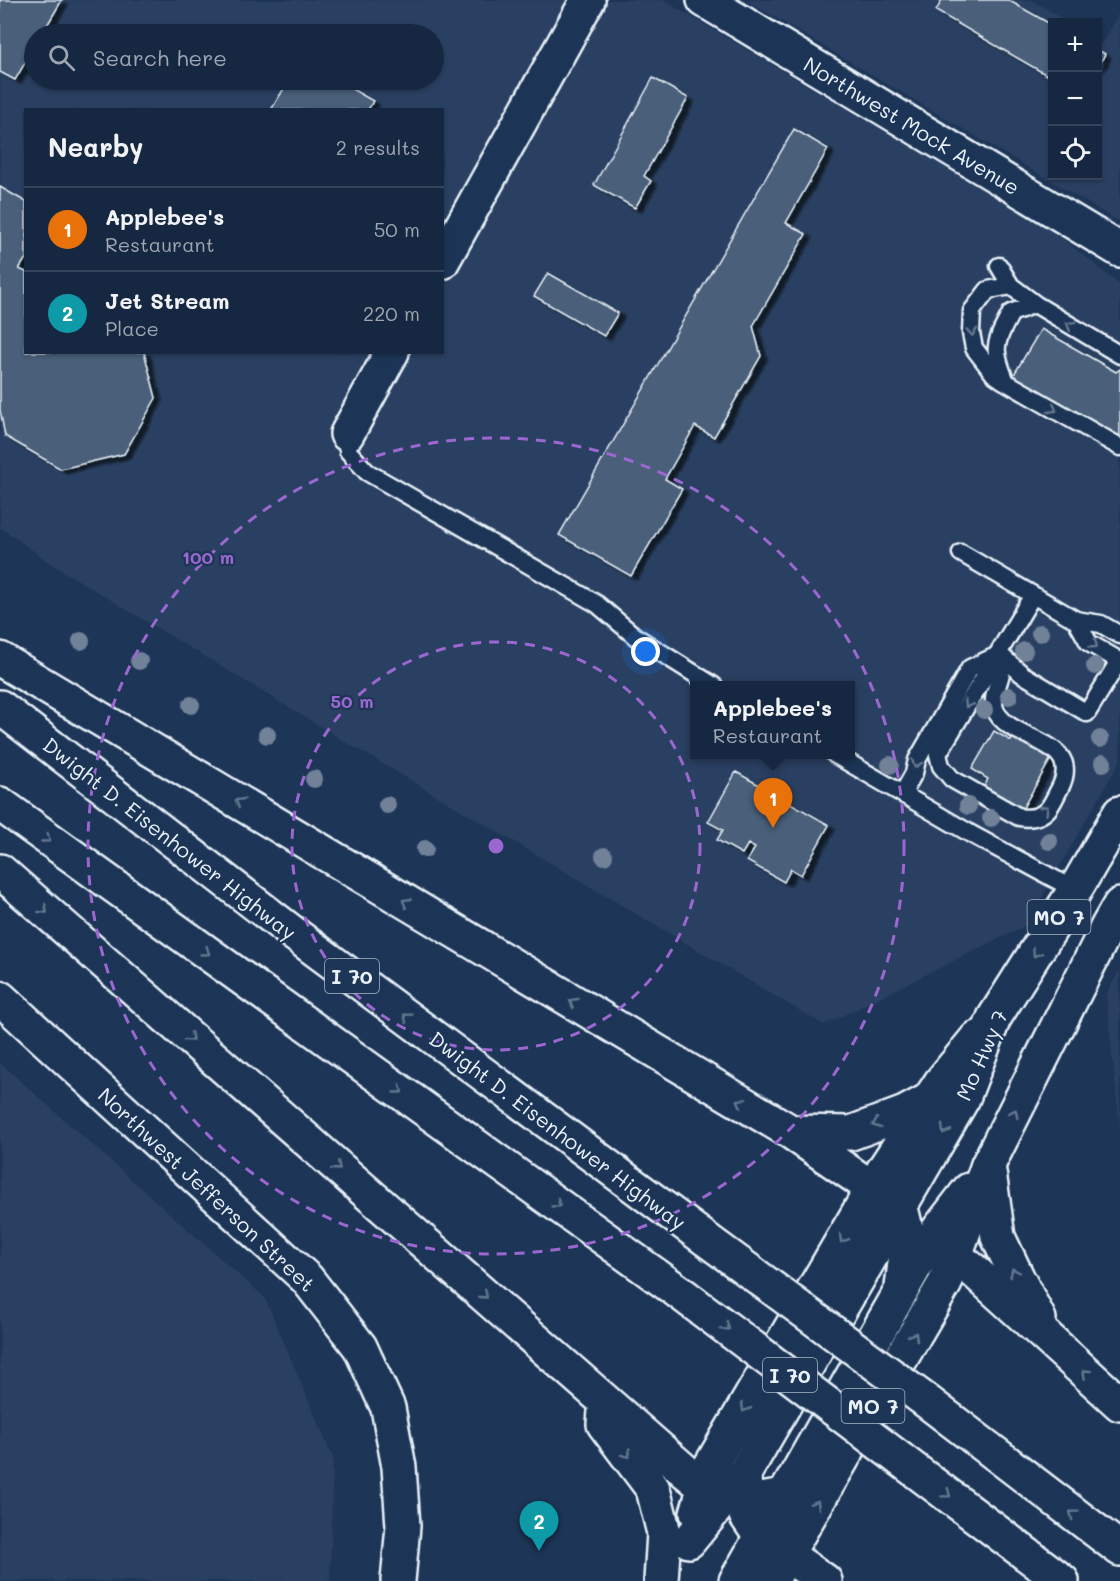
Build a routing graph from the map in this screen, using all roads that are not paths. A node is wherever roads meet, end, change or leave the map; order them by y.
1 (588, 0) edge
2 (704, 0) edge
3 (1120, 250) edge
4 (444, 258) edge
5 (999, 266) dead end
6 (1011, 286) junction
7 (1035, 304) junction
8 (391, 354) edge
9 (1120, 355) edge
10 (1006, 382) junction
11 (347, 434) joint
12 (1120, 447) edge
13 (961, 553) dead end
14 (1033, 595) junction
15 (1076, 620) junction
16 (1120, 635) edge
17 (999, 654) junction
18 (0, 659) edge
19 (1119, 661) edge
20 (706, 681) edge
21 (0, 707) edge
22 (843, 759) edge
23 (903, 793) junction
24 (0, 804) edge
25 (1120, 813) edge
26 (0, 871) edge
27 (1075, 890) junction
28 (1116, 921) edge
29 (0, 998) edge
30 (994, 1018) junction
31 (929, 1100) junction
32 (791, 1132) junction
33 (988, 1165) junction
34 (873, 1189) junction
35 (915, 1236) junction
36 (1052, 1341) junction
37 (606, 1403) junction
38 (1120, 1404) edge
39 (730, 1490) junction
40 (784, 1496) junction
41 (1120, 1549) edge
42 (773, 1558) edge
43 (398, 1581) edge
44 (661, 1581) edge
45 (668, 1581) edge
46 (736, 1581) edge
47 (825, 1581) edge
48 (1062, 1581) edge

1 - 4 main road
2 - 3 main road, Northwest Mock Avenue
5 - 6 lane
6 - 7 lane
6 -> 10 lane
9 -> 7 lane
7 - 10 lane
8 - 11 main road
10 -> 12 lane
11 - 20 lane
13 - 14 lane
14 - 15 lane
14 - 17 lane
15 - 16 lane
15 -> 19 lane
17 -> 17 lane
17 - 19 lane
17 -> 23 lane
32 -> 18 main road
41 -> 21 main road, Dwight D. Eisenhower Highway / I 70, bridge
22 - 23 lane
23 - 27 lane
24 -> 48 main road, I 70, bridge
25 - 27 main road, Mo Hwy 7 / MO 7
26 -> 37 main road
27 -> 30 main road, Mo Hwy 7 / MO 7
33 -> 28 main road, MO 7
29 - 43 main road, Northwest Jefferson Street
30 - 31 main road, MO 7
30 -> 35 main road, Mo Hwy 7 / MO 7
31 -> 32 main road
31 - 34 main road, MO 7
32 - 34 main road
33 - 35 main road, MO 7
36 -> 33 main road
34 - 35 main road
34 -> 39 main road, MO 7
35 - 36 main road
35 - 39 main road, MO 7
35 - 40 main road, MO 7
42 -> 35 main road, MO 7
38 -> 36 main road
37 - 39 main road
37 -> 44 main road
39 - 40 main road
39 - 42 main road
39 - 45 main road, MO 7
40 - 42 main road, MO 7
42 - 46 main road, MO 7
42 - 47 main road

